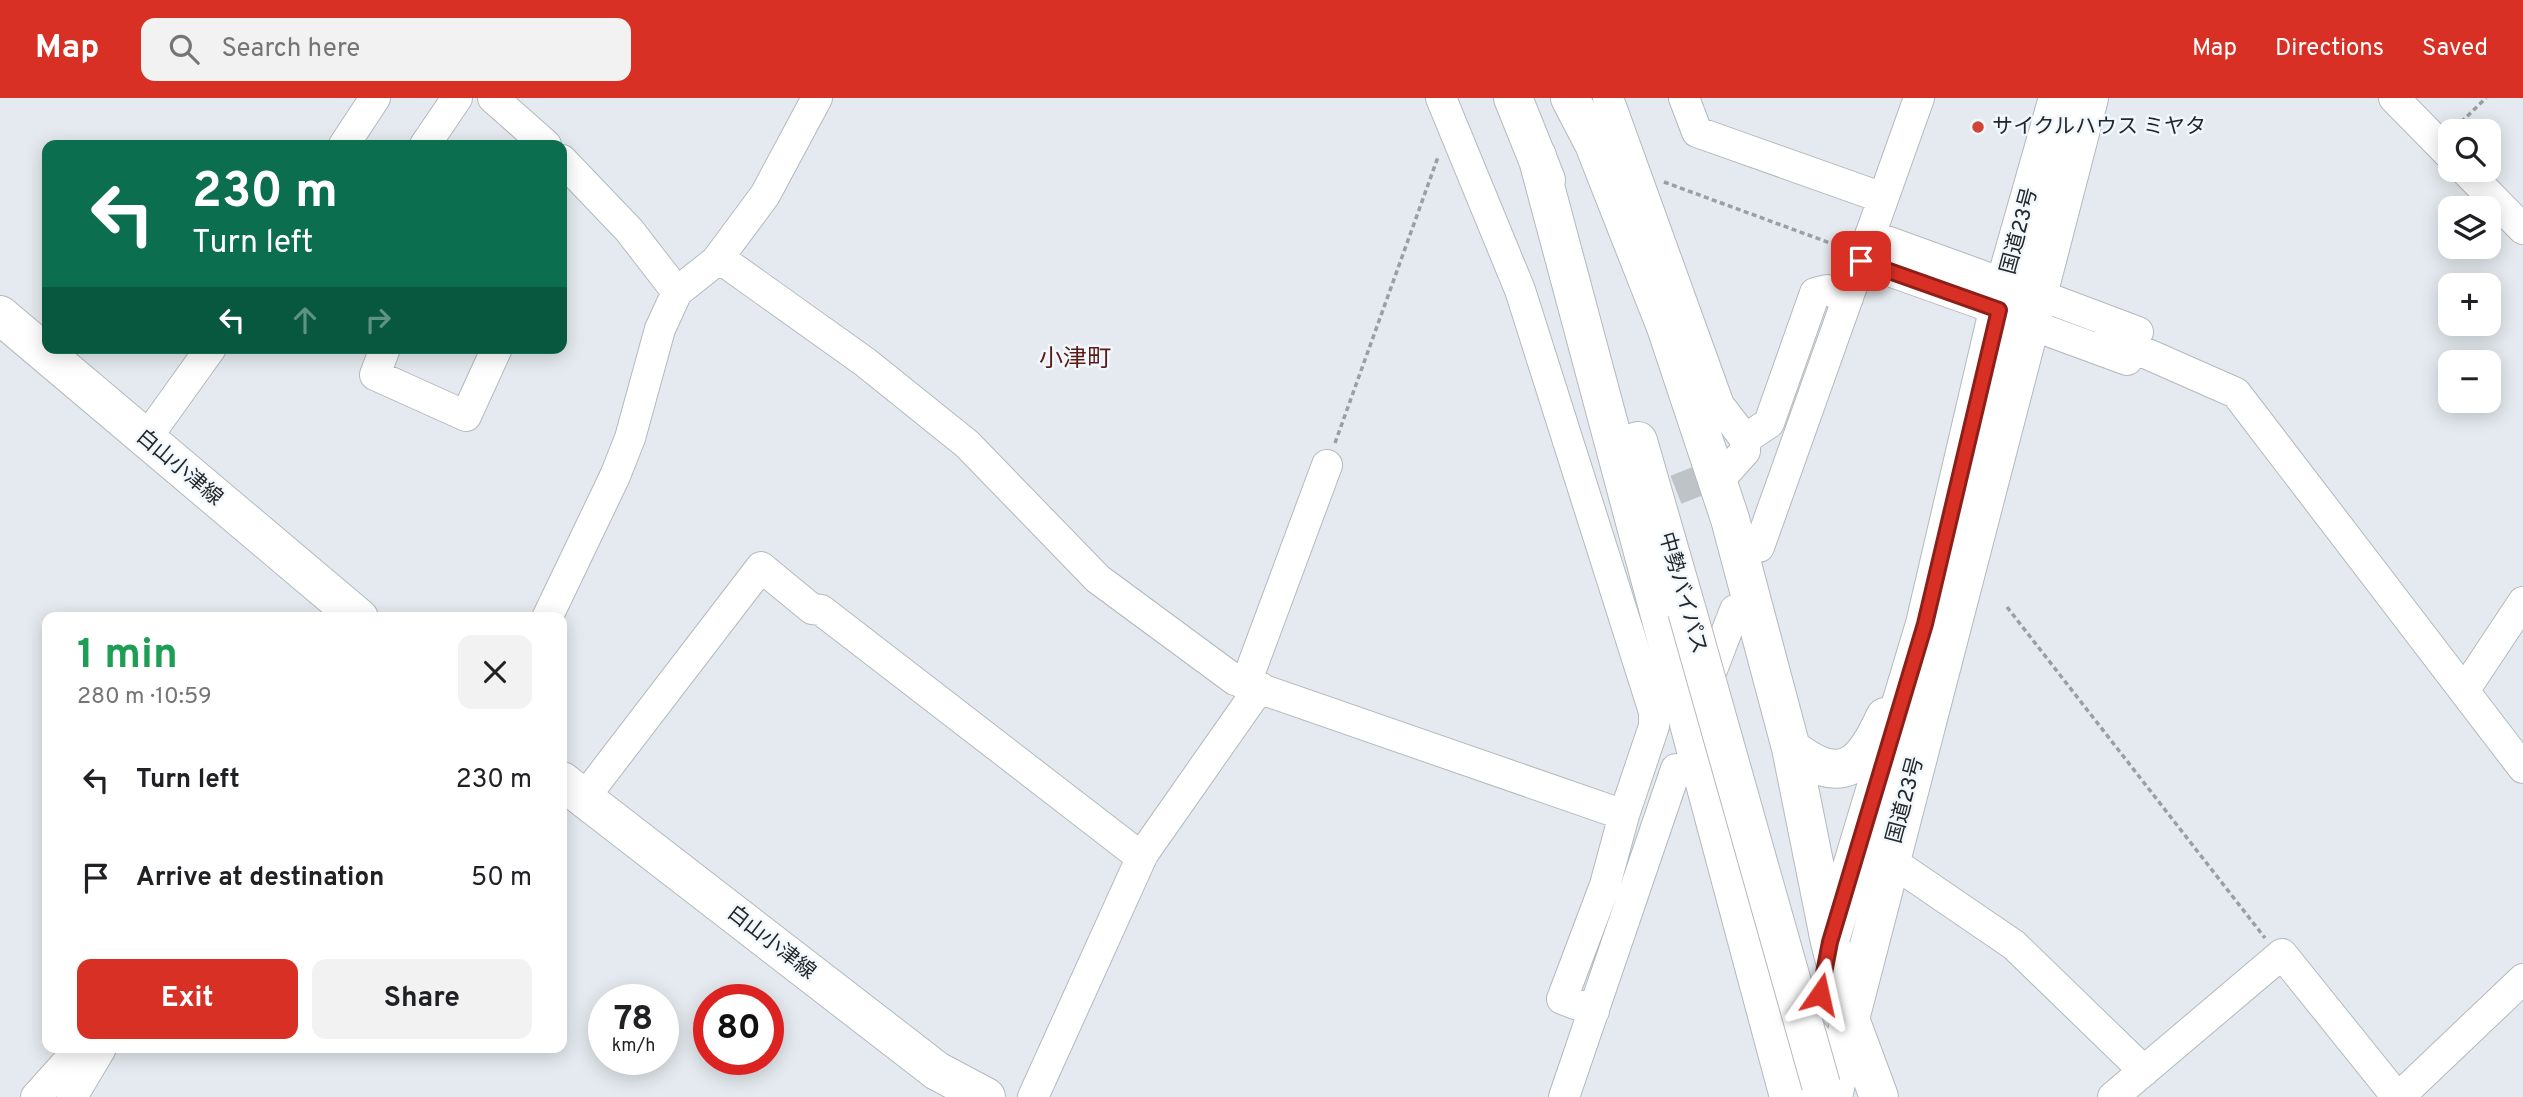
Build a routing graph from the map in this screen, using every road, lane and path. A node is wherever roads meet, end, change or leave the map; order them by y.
1 (375, 98) edge
2 (457, 98) edge
3 (493, 98) edge
4 (817, 98) edge
5 (1441, 98) edge
6 (1513, 98) edge
7 (1570, 98) edge
8 (1608, 98) edge
9 (1684, 98) edge
10 (2058, 98) edge
11 (2089, 98) edge
12 (2394, 98) edge
13 (2486, 98) edge
14 (1909, 101) edge
15 (2464, 119) edge
16 (347, 140) edge
17 (428, 140) edge
18 (540, 140) edge
19 (1459, 141) junction
20 (2438, 143) edge
21 (1537, 156) junction
22 (567, 165) edge
23 (1663, 182) dead end
24 (2477, 182) edge
25 (1883, 198) junction
26 (2523, 229) edge
27 (1866, 248) junction
28 (716, 261) junction
29 (1938, 275) dead end
30 (677, 292) junction
31 (1848, 298) junction
32 (2017, 303) junction
33 (0, 316) edge
34 (2109, 337) tunnel mouth
35 (42, 352) edge
36 (44, 354) edge
37 (207, 354) edge
38 (383, 354) edge
39 (494, 354) edge
40 (2183, 367) junction
41 (1745, 439) junction
42 (145, 440) junction
43 (1327, 465) joint
44 (1728, 469) tunnel mouth
45 (1759, 547) dead end
46 (2523, 602) edge
47 (2007, 607) dead end
48 (1735, 610) dead end
49 (352, 612) edge
50 (550, 612) edge
51 (1925, 624) junction
52 (1253, 685) junction
53 (2464, 691) junction
54 (1702, 696) dead end
55 (1791, 748) junction
56 (2523, 768) edge
57 (1676, 769) dead end
58 (573, 789) edge
59 (1624, 815) junction
60 (1143, 854) junction
61 (1891, 861) junction
62 (1880, 901) junction
63 (1830, 942) junction
64 (2282, 954) junction
65 (2523, 979) edge
66 (1594, 1011) junction
67 (1850, 1019) junction
68 (76, 1053) edge
69 (98, 1053) edge
70 (2144, 1071) junction
71 (1876, 1086) edge
72 (36, 1097) edge
73 (72, 1097) edge
74 (986, 1097) edge
75 (1033, 1097) edge
76 (1564, 1097) edge
77 (1789, 1097) edge
78 (1800, 1097) edge
79 (1824, 1097) edge
80 (1833, 1097) edge
81 (2113, 1097) edge
82 (2398, 1097) edge

1 - 16 street
2 - 17 street
3 - 18 street
4 - 28 street
5 - 19 street
6 - 21 main road, 中勢バイパス
7 - 55 main road
8 - 41 street
9 - 25 street
10 - 32 main road, 国道23号
11 - 32 main road, 国道23号
12 - 20 street
13 - 15 path
14 - 25 street
19 - 43 path
19 - 59 street
21 - 77 main road
21 - 79 main road, 中勢バイパス, bridge
22 - 30 street
23 - 27 path
24 - 26 street
25 - 27 street
27 - 29 street
27 - 31 street
27 - 32 street
28 - 30 street
28 - 52 street
30 - 50 street
31 - 41 street
31 - 45 street
32 - 40 street
32 - 51 main road, 国道23号
32 - 61 main road, 国道23号
33 - 35 main road, 白山小津線
34 - 40 street
36 - 42 main road, 白山小津線
37 - 42 street
38 - 39 street
40 - 53 street
41 - 44 street
42 - 49 main road, 白山小津線
43 - 52 street
46 - 53 street
47 - 64 path
48 - 54 street
51 - 55 main road
51 - 63 main road, 国道23号
52 - 59 street
52 - 60 street
53 - 56 street
55 - 63 main road
57 - 66 street
58 - 60 street
58 - 74 main road, 白山小津線
59 - 66 street
60 - 75 street
61 - 62 main road, 国道23号
61 - 70 street
62 - 67 main road, 国道23号
62 - 71 main road
63 - 67 main road
63 - 78 main road, 国道23号
64 - 70 street
64 - 82 street
65 - 82 street
66 - 76 street
67 - 71 main road
67 - 80 main road, 国道23号
68 - 72 street
69 - 73 street
70 - 81 street

